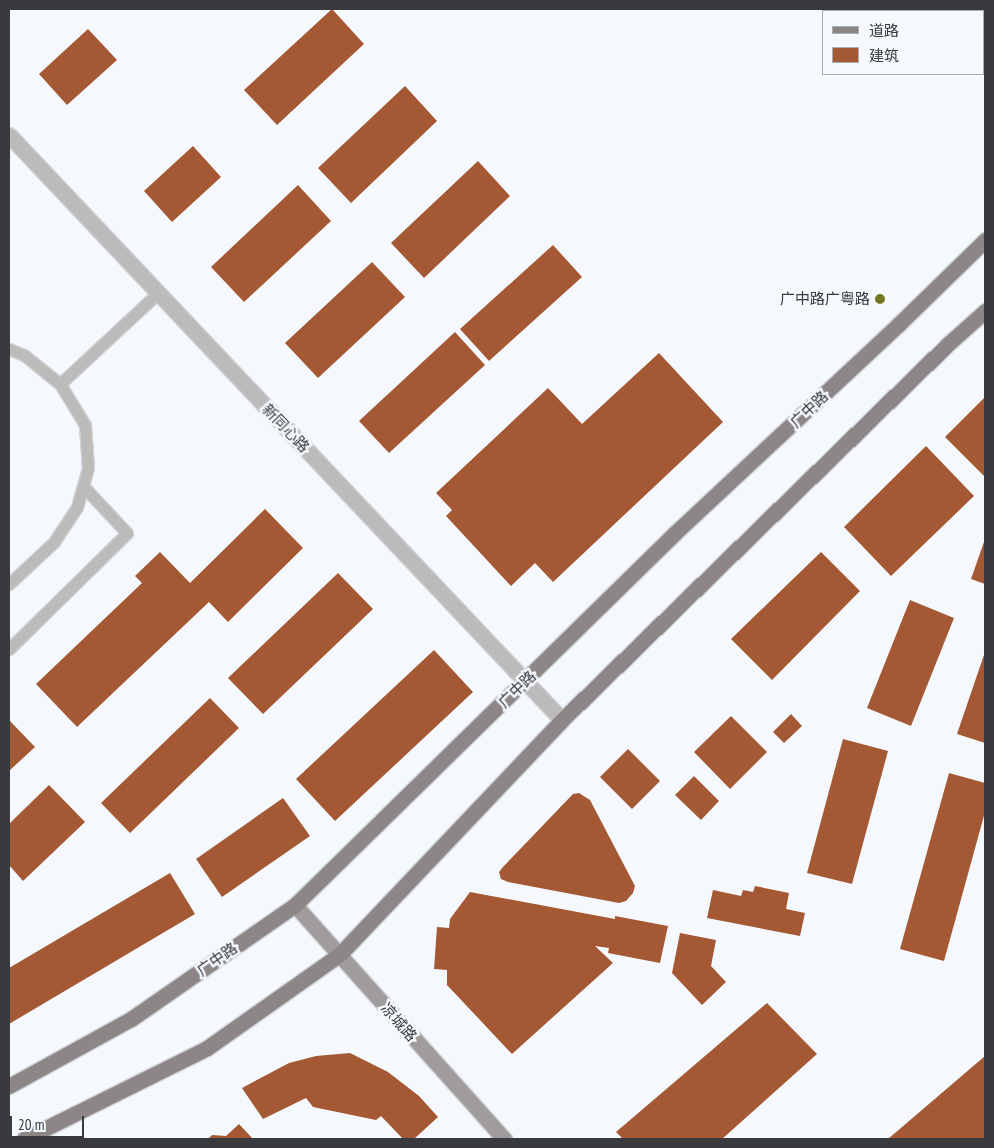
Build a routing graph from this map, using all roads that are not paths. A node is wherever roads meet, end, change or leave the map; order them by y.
1 (9, 135) edge
2 (985, 240) edge
3 (158, 293) junction
4 (985, 311) edge
5 (9, 349) edge
6 (60, 384) junction
7 (83, 486) junction
8 (9, 584) edge
9 (9, 649) edge
10 (526, 680) junction
11 (562, 720) junction
12 (295, 905) junction
13 (339, 955) junction
14 (9, 1086) edge
15 (24, 1139) edge
16 (504, 1139) edge

1 - 3 street, 新同心路
2 - 10 main road, 广中路
3 - 6 lane
3 - 10 street, 新同心路
4 - 11 main road
5 - 6 lane
6 - 7 lane
7 - 8 lane
7 - 9 lane
10 - 11 street, 新同心路
10 - 12 main road, 广中路
11 - 13 main road
12 - 13 street, 凉城路
12 - 14 main road, 广中路
13 - 15 main road
13 - 16 street, 凉城路

